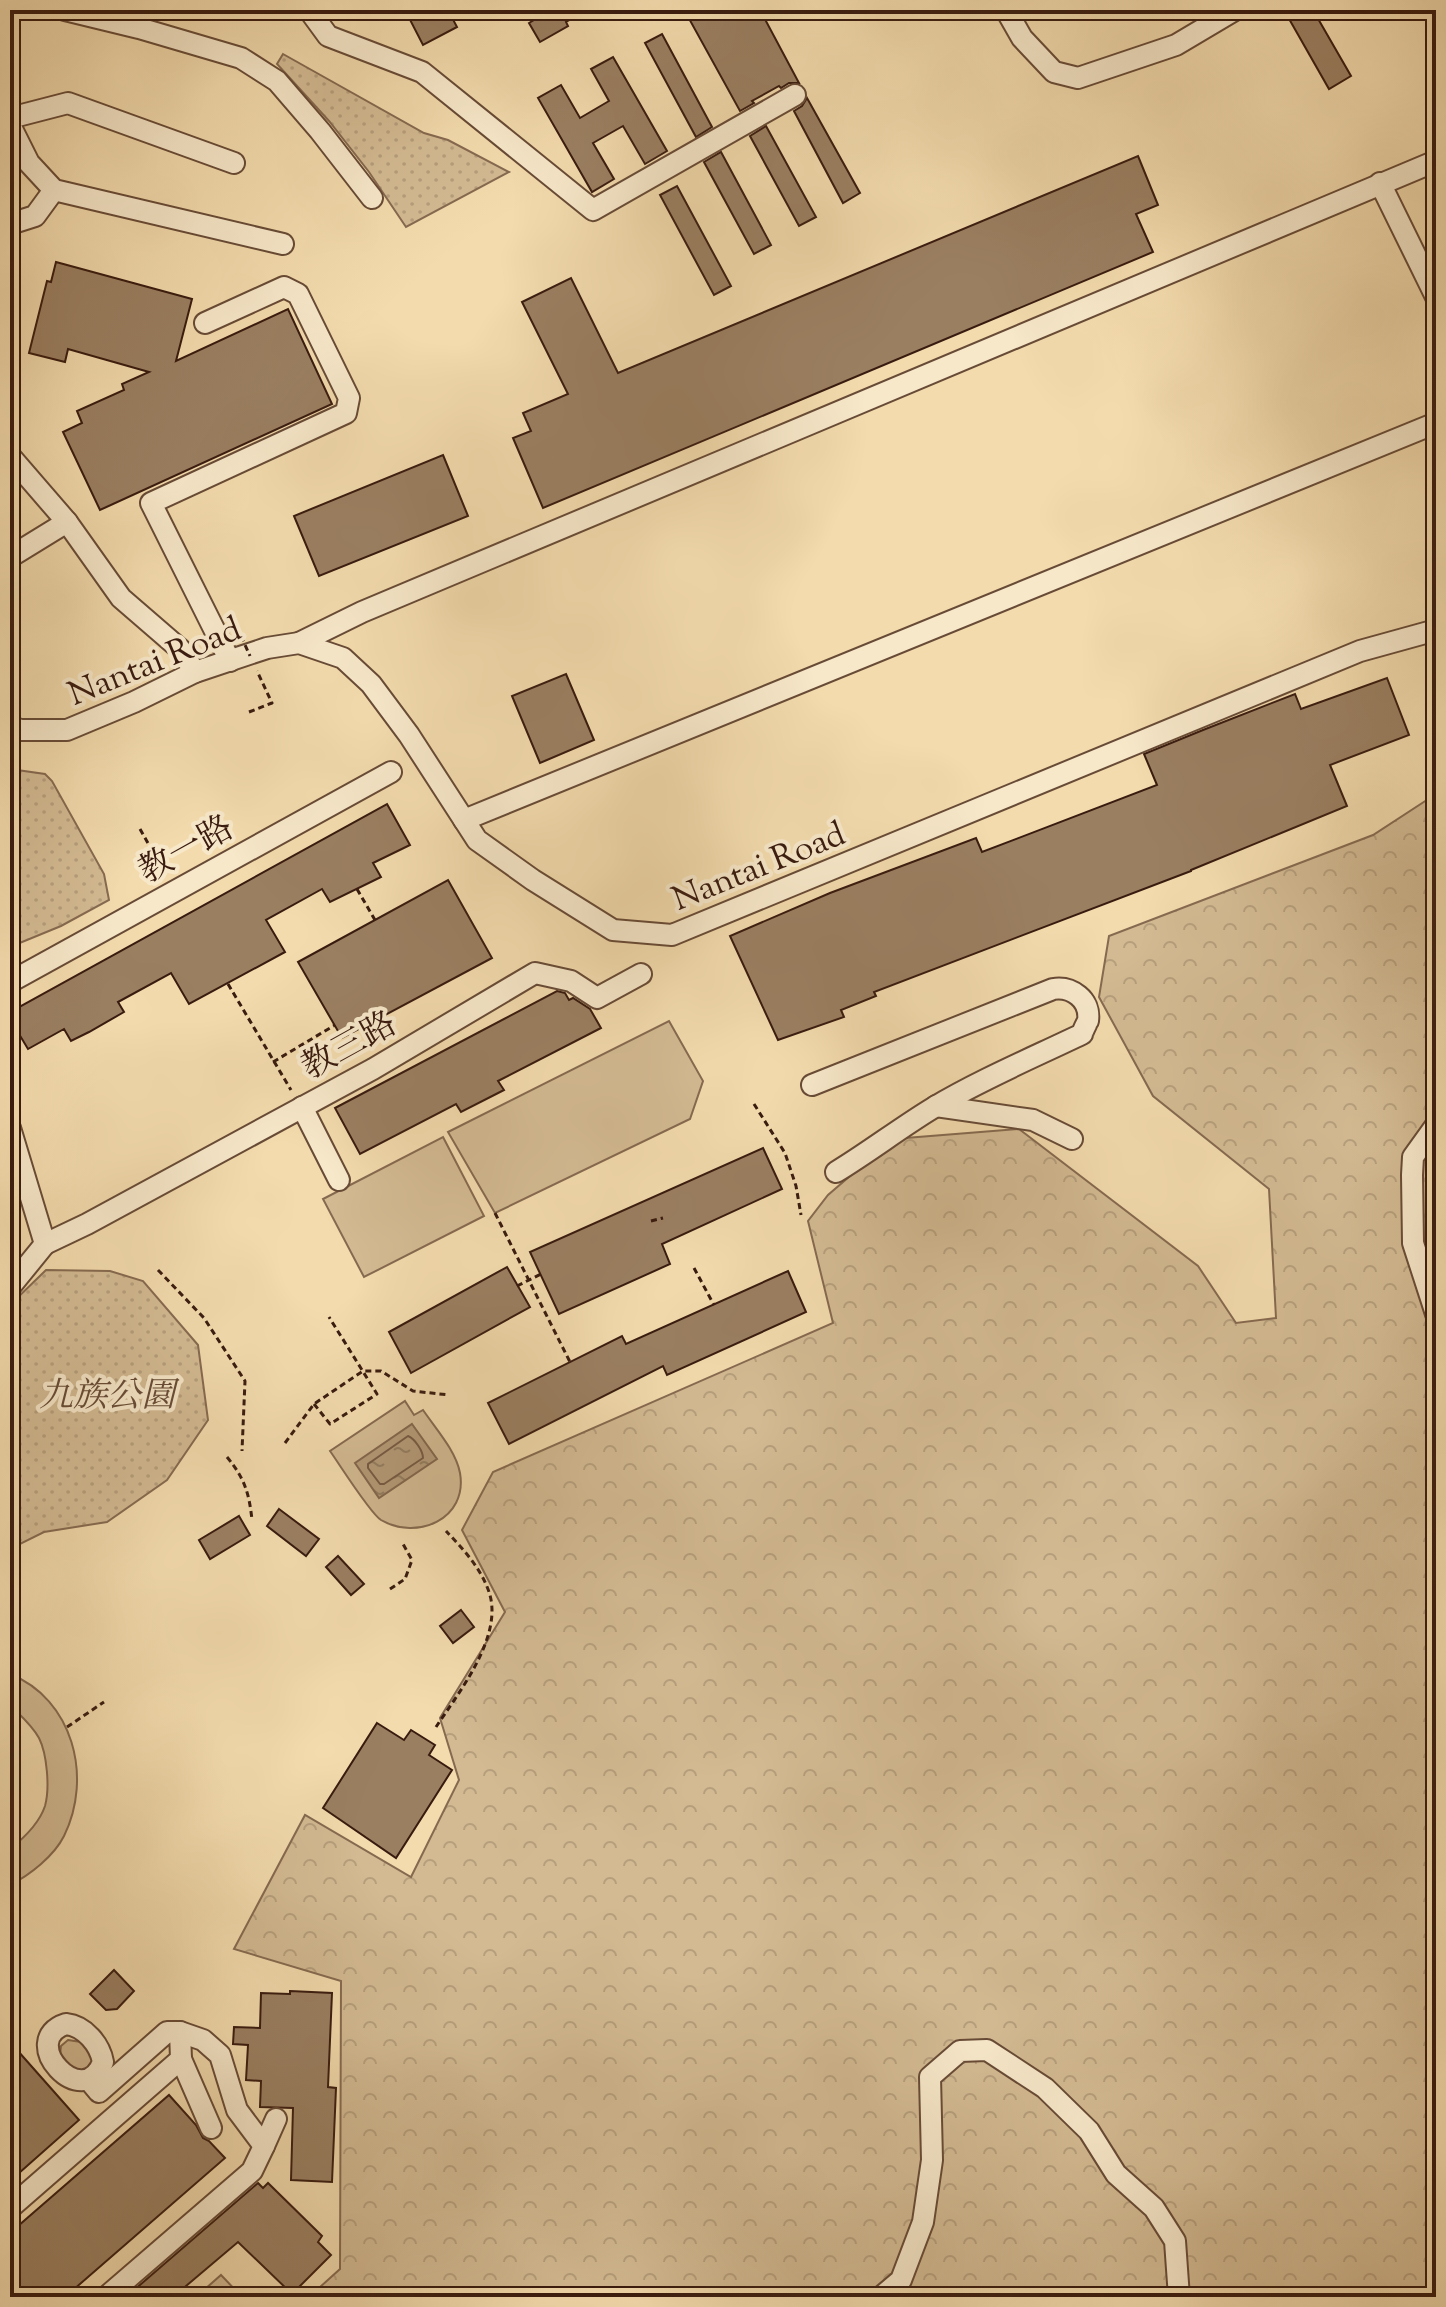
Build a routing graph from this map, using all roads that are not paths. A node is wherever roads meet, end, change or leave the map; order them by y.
1 (65, 10) edge
2 (309, 10) edge
3 (1006, 10) edge
4 (1235, 10) edge
5 (795, 95) dead end
6 (10, 118) edge
7 (10, 125) edge
8 (1436, 161) edge
9 (234, 163) dead end
10 (19, 166) edge
11 (1380, 183) junction
12 (54, 190) junction
13 (372, 198) dead end
14 (10, 224) edge
15 (283, 244) dead end
16 (1436, 297) edge
17 (205, 323) dead end
18 (1436, 423) edge
19 (10, 456) edge
20 (67, 522) junction
21 (10, 557) edge
22 (1436, 630) edge
23 (299, 643) junction
24 (230, 661) junction
25 (195, 672) junction
26 (10, 727) edge
27 (391, 772) dead end
28 (464, 820) junction
29 (641, 974) dead end
30 (10, 982) edge
31 (812, 1085) dead end
32 (936, 1106) junction
33 (302, 1107) junction
34 (1436, 1125) edge
35 (10, 1128) edge
36 (1072, 1139) dead end
37 (836, 1172) dead end
38 (339, 1180) dead end
39 (45, 1244) junction
40 (10, 1287) edge
41 (1436, 1314) edge
42 (180, 2032) junction
43 (181, 2059) junction
44 (89, 2080) dead end
45 (276, 2119) dead end
46 (211, 2128) dead end
47 (264, 2146) junction
48 (10, 2208) edge
49 (106, 2297) edge
50 (881, 2297) edge
51 (1179, 2297) edge

1 - 13 street
2 - 5 street
3 - 4 street
6 - 9 street
7 - 10 street
8 - 11 street
10 - 12 street
11 - 16 street
11 - 23 street
12 - 14 street
12 - 15 street
17 - 24 street
18 - 28 street
19 - 20 street
20 - 21 street
20 - 25 street
22 - 28 street, Nantai Road
23 - 24 street, Nantai Road
23 - 28 street, Nantai Road
24 - 25 street, Nantai Road
25 - 26 street, Nantai Road
27 - 30 street, 教一路
29 - 33 street, 教三路
31 - 32 street
32 - 36 street
32 - 37 street
33 - 38 street
33 - 39 street, 教三路
34 - 41 street
35 - 39 street
39 - 40 street
42 - 43 street
42 - 44 street
42 - 47 street
43 - 46 street
43 - 48 street
45 - 47 street
47 - 49 street
50 - 51 street

